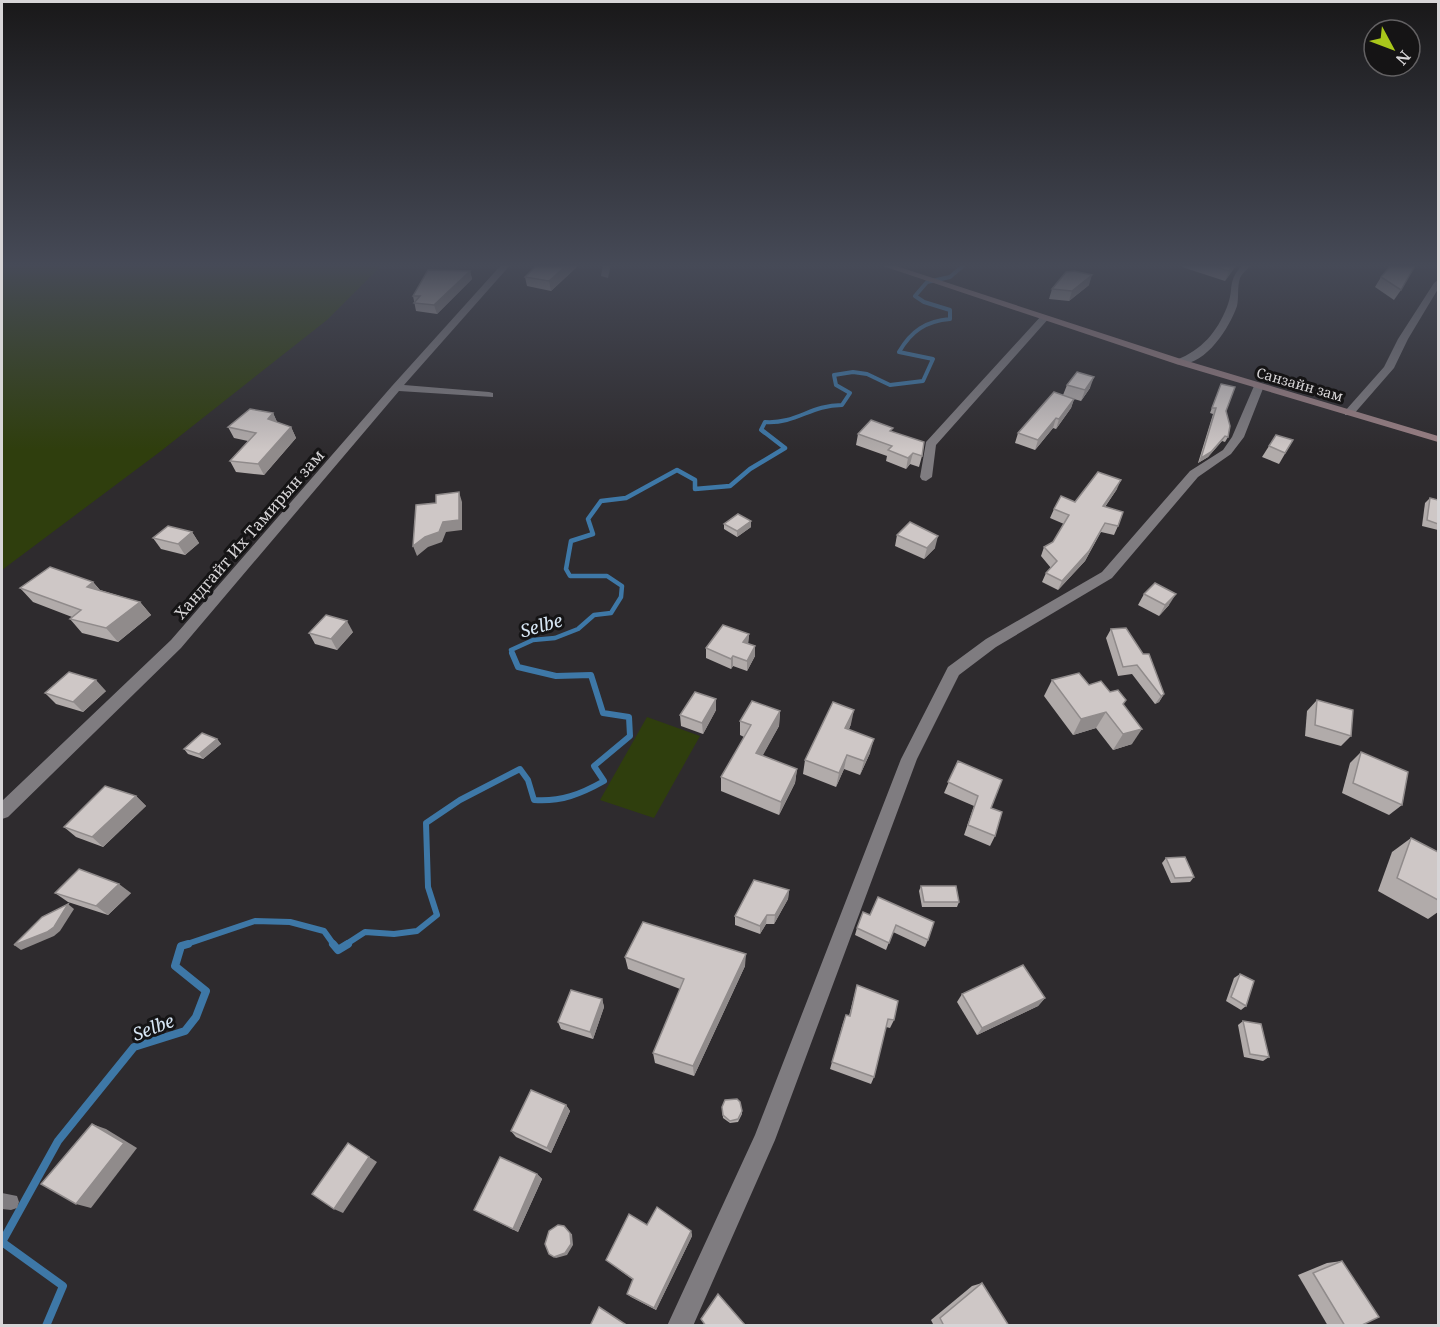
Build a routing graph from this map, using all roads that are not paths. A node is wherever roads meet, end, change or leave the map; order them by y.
1 (452, 326) edge
2 (1037, 326) edge
3 (1072, 326) edge
4 (1221, 326) edge
5 (1411, 326) edge
6 (1180, 362) junction
7 (1259, 386) junction
8 (396, 388) junction
9 (489, 395) dead end
10 (1349, 413) junction
11 (1438, 439) edge
12 (926, 477) dead end
13 (2, 812) edge
14 (680, 1326) edge

1 - 8 street, Хандгайт Их Тамирын зам
2 - 12 street
3 - 6 main road, Санзайн зам
4 - 6 street
5 - 10 street
6 - 7 main road, Санзайн зам
7 - 10 main road, Санзайн зам
7 - 14 street
8 - 9 street
8 - 13 street, Хандгайт Их Тамирын зам
10 - 11 main road, Санзайн зам

